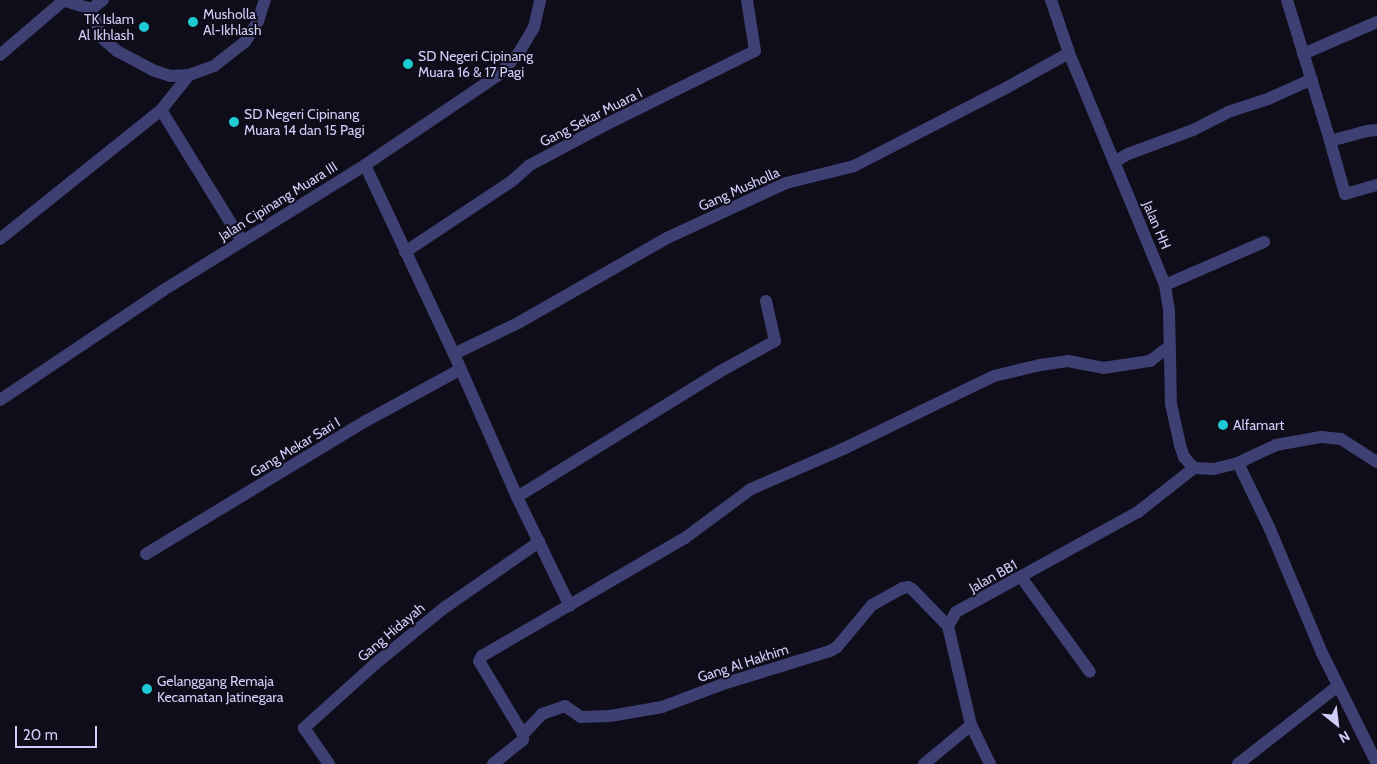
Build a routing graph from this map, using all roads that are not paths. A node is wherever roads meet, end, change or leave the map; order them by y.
1 (63, 0) edge
2 (103, 0) edge
3 (265, 0) edge
4 (540, 0) edge
5 (747, 0) edge
6 (1051, 0) edge
7 (1287, 0) edge
8 (90, 9) junction
9 (1377, 22) edge
10 (1070, 52) junction
11 (0, 54) edge
12 (1303, 54) junction
13 (189, 75) junction
14 (1312, 80) junction
15 (161, 110) junction
16 (1377, 130) edge
17 (1330, 141) junction
18 (1114, 162) junction
19 (365, 165) junction
20 (1377, 185) edge
21 (0, 240) edge
22 (242, 241) junction
23 (1264, 242) dead end
24 (405, 252) junction
25 (1165, 285) junction
26 (766, 300) dead end
27 (1170, 346) junction
28 (454, 354) junction
29 (461, 368) junction
30 (0, 400) edge
31 (1238, 462) junction
32 (1377, 462) edge
33 (1194, 468) junction
34 (517, 497) junction
35 (539, 542) junction
36 (146, 554) dead end
37 (1021, 577) junction
38 (570, 606) junction
39 (948, 626) junction
40 (1090, 672) dead end
41 (1338, 686) junction
42 (971, 725) junction
43 (523, 734) junction
44 (329, 764) edge
45 (493, 764) edge
46 (924, 764) edge
47 (990, 764) edge
48 (1238, 764) edge
49 (1377, 764) edge

1 - 8 street
1 - 11 street
2 - 8 street
3 - 13 street
4 - 19 street, Jalan Cipinang Muara III
5 - 24 street, Gang Sekar Muara I
6 - 10 street, Jalan HH
7 - 12 street
8 - 13 street
9 - 12 street
10 - 18 street, Jalan HH
10 - 28 street, Gang Musholla
12 - 14 street
13 - 15 street
14 - 17 street
14 - 18 street
15 - 21 street
15 - 22 street
16 - 17 street
17 - 20 street
18 - 25 street, Jalan HH
19 - 22 street, Jalan Cipinang Muara III
19 - 24 street
22 - 30 street, Jalan Cipinang Muara III
23 - 25 street
24 - 28 street
25 - 27 street, Jalan HH
26 - 34 street
27 - 33 street, Jalan HH
27 - 38 street
28 - 29 street
29 - 34 street
29 - 36 street, Gang Mekar Sari I
31 - 32 street
31 - 33 street
31 - 41 street
33 - 37 street, Jalan BB1
34 - 35 street
35 - 38 street
35 - 44 street, Gang Hidayah
37 - 39 street, Jalan BB1
37 - 40 street
38 - 43 street
39 - 42 street
39 - 43 street, Gang Al Hakhim
41 - 48 street
41 - 49 street
42 - 46 street
42 - 47 street
43 - 45 street

